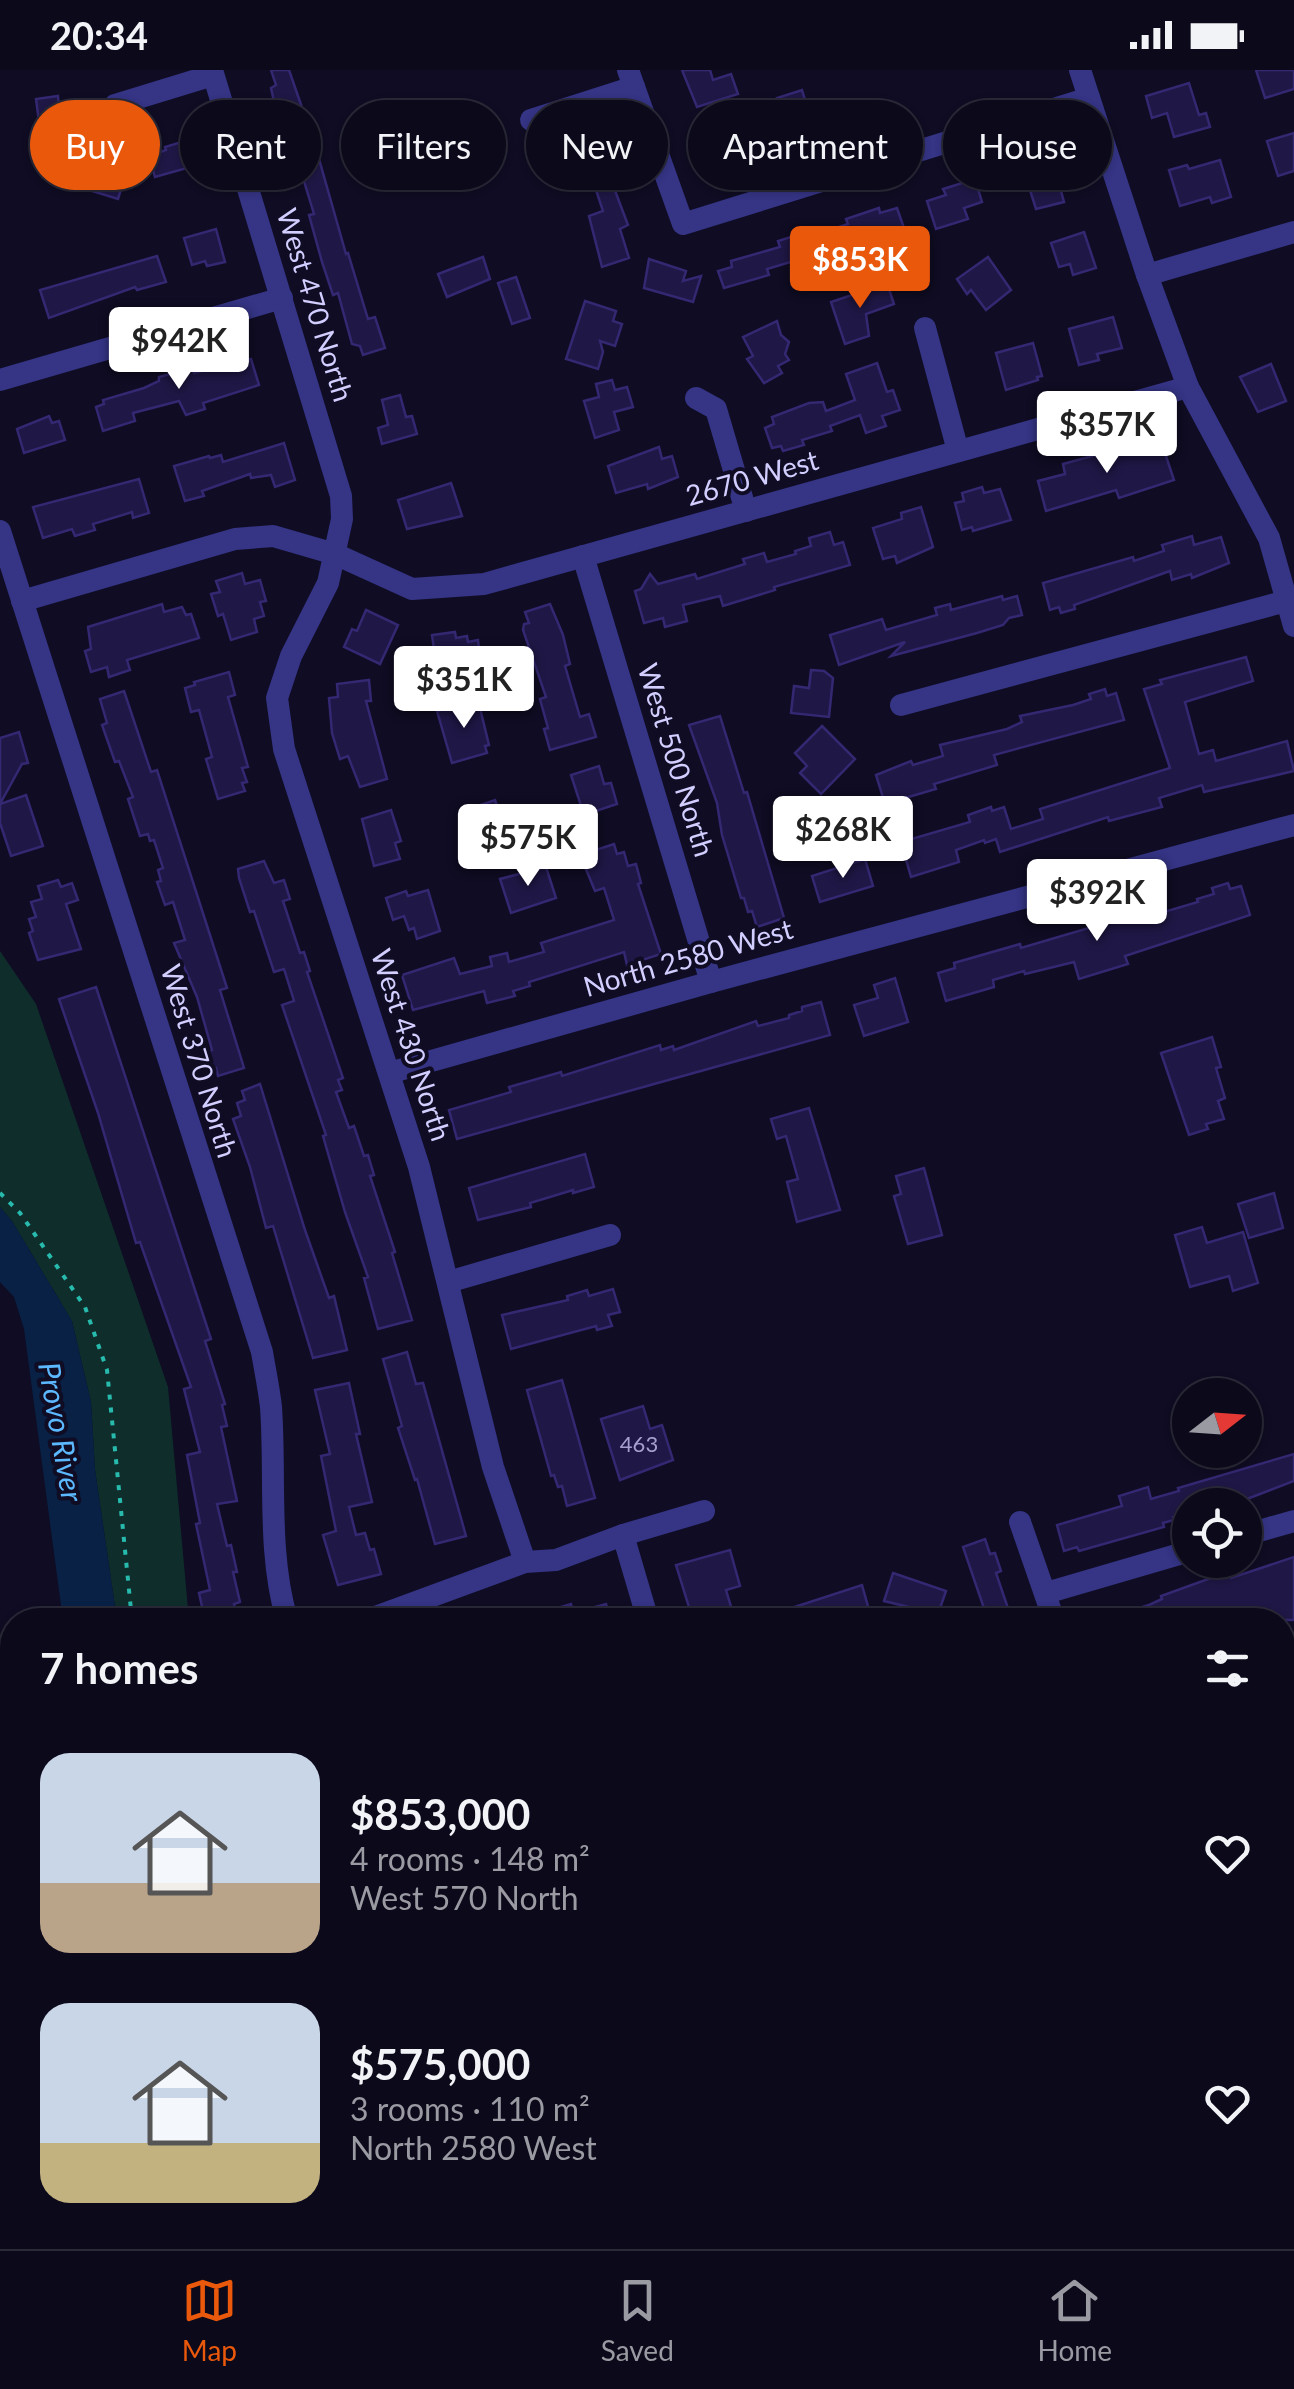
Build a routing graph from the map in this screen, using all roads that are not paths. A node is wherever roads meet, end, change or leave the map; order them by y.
1 (1080, 70) edge
2 (212, 72) edge
3 (631, 78) edge
4 (1089, 98) junction
5 (130, 100) edge
6 (579, 100) edge
7 (1294, 232) edge
8 (1147, 275) junction
9 (282, 298) junction
10 (925, 328) dead end
11 (0, 380) edge
12 (1188, 387) junction
13 (696, 398) dead end
14 (958, 451) junction
15 (746, 511) junction
16 (0, 531) edge
17 (334, 554) junction
18 (583, 556) junction
19 (22, 601) junction
20 (1286, 601) junction
21 (1294, 626) edge
22 (901, 705) dead end
23 (1294, 825) edge
24 (711, 982) junction
25 (388, 1073) junction
26 (610, 1236) dead end
27 (448, 1282) junction
28 (704, 1510) dead end
29 (1294, 1521) edge
30 (1020, 1522) dead end
31 (1262, 1530) edge
32 (622, 1534) junction
33 (1172, 1556) edge
34 (525, 1562) junction
35 (1046, 1593) junction
36 (284, 1608) edge
37 (400, 1608) edge
38 (644, 1608) edge
39 (1050, 1608) edge

1 - 4 street
2 - 5 street
2 - 9 street, West 470 North
3 - 4 street
3 - 6 street
4 - 8 street
7 - 8 street
8 - 12 street
9 - 11 street
9 - 17 street, West 470 North
10 - 14 street
12 - 14 street, 2670 West
12 - 20 street
13 - 15 street
14 - 15 street, 2670 West
15 - 18 street, 2670 West
16 - 19 street, West 370 North
17 - 18 street, 2670 West
17 - 19 street, 2670 West
17 - 25 street, West 430 North
18 - 24 street, West 500 North
19 - 36 street, West 370 North
20 - 21 street
20 - 22 street
23 - 24 street, North 2580 West
24 - 25 street, North 2580 West
25 - 27 street, West 430 North
26 - 27 street
27 - 34 street, West 430 North
28 - 32 street
29 - 31 street
30 - 35 street
32 - 34 street
32 - 38 street
33 - 35 street
34 - 37 street
35 - 39 street

